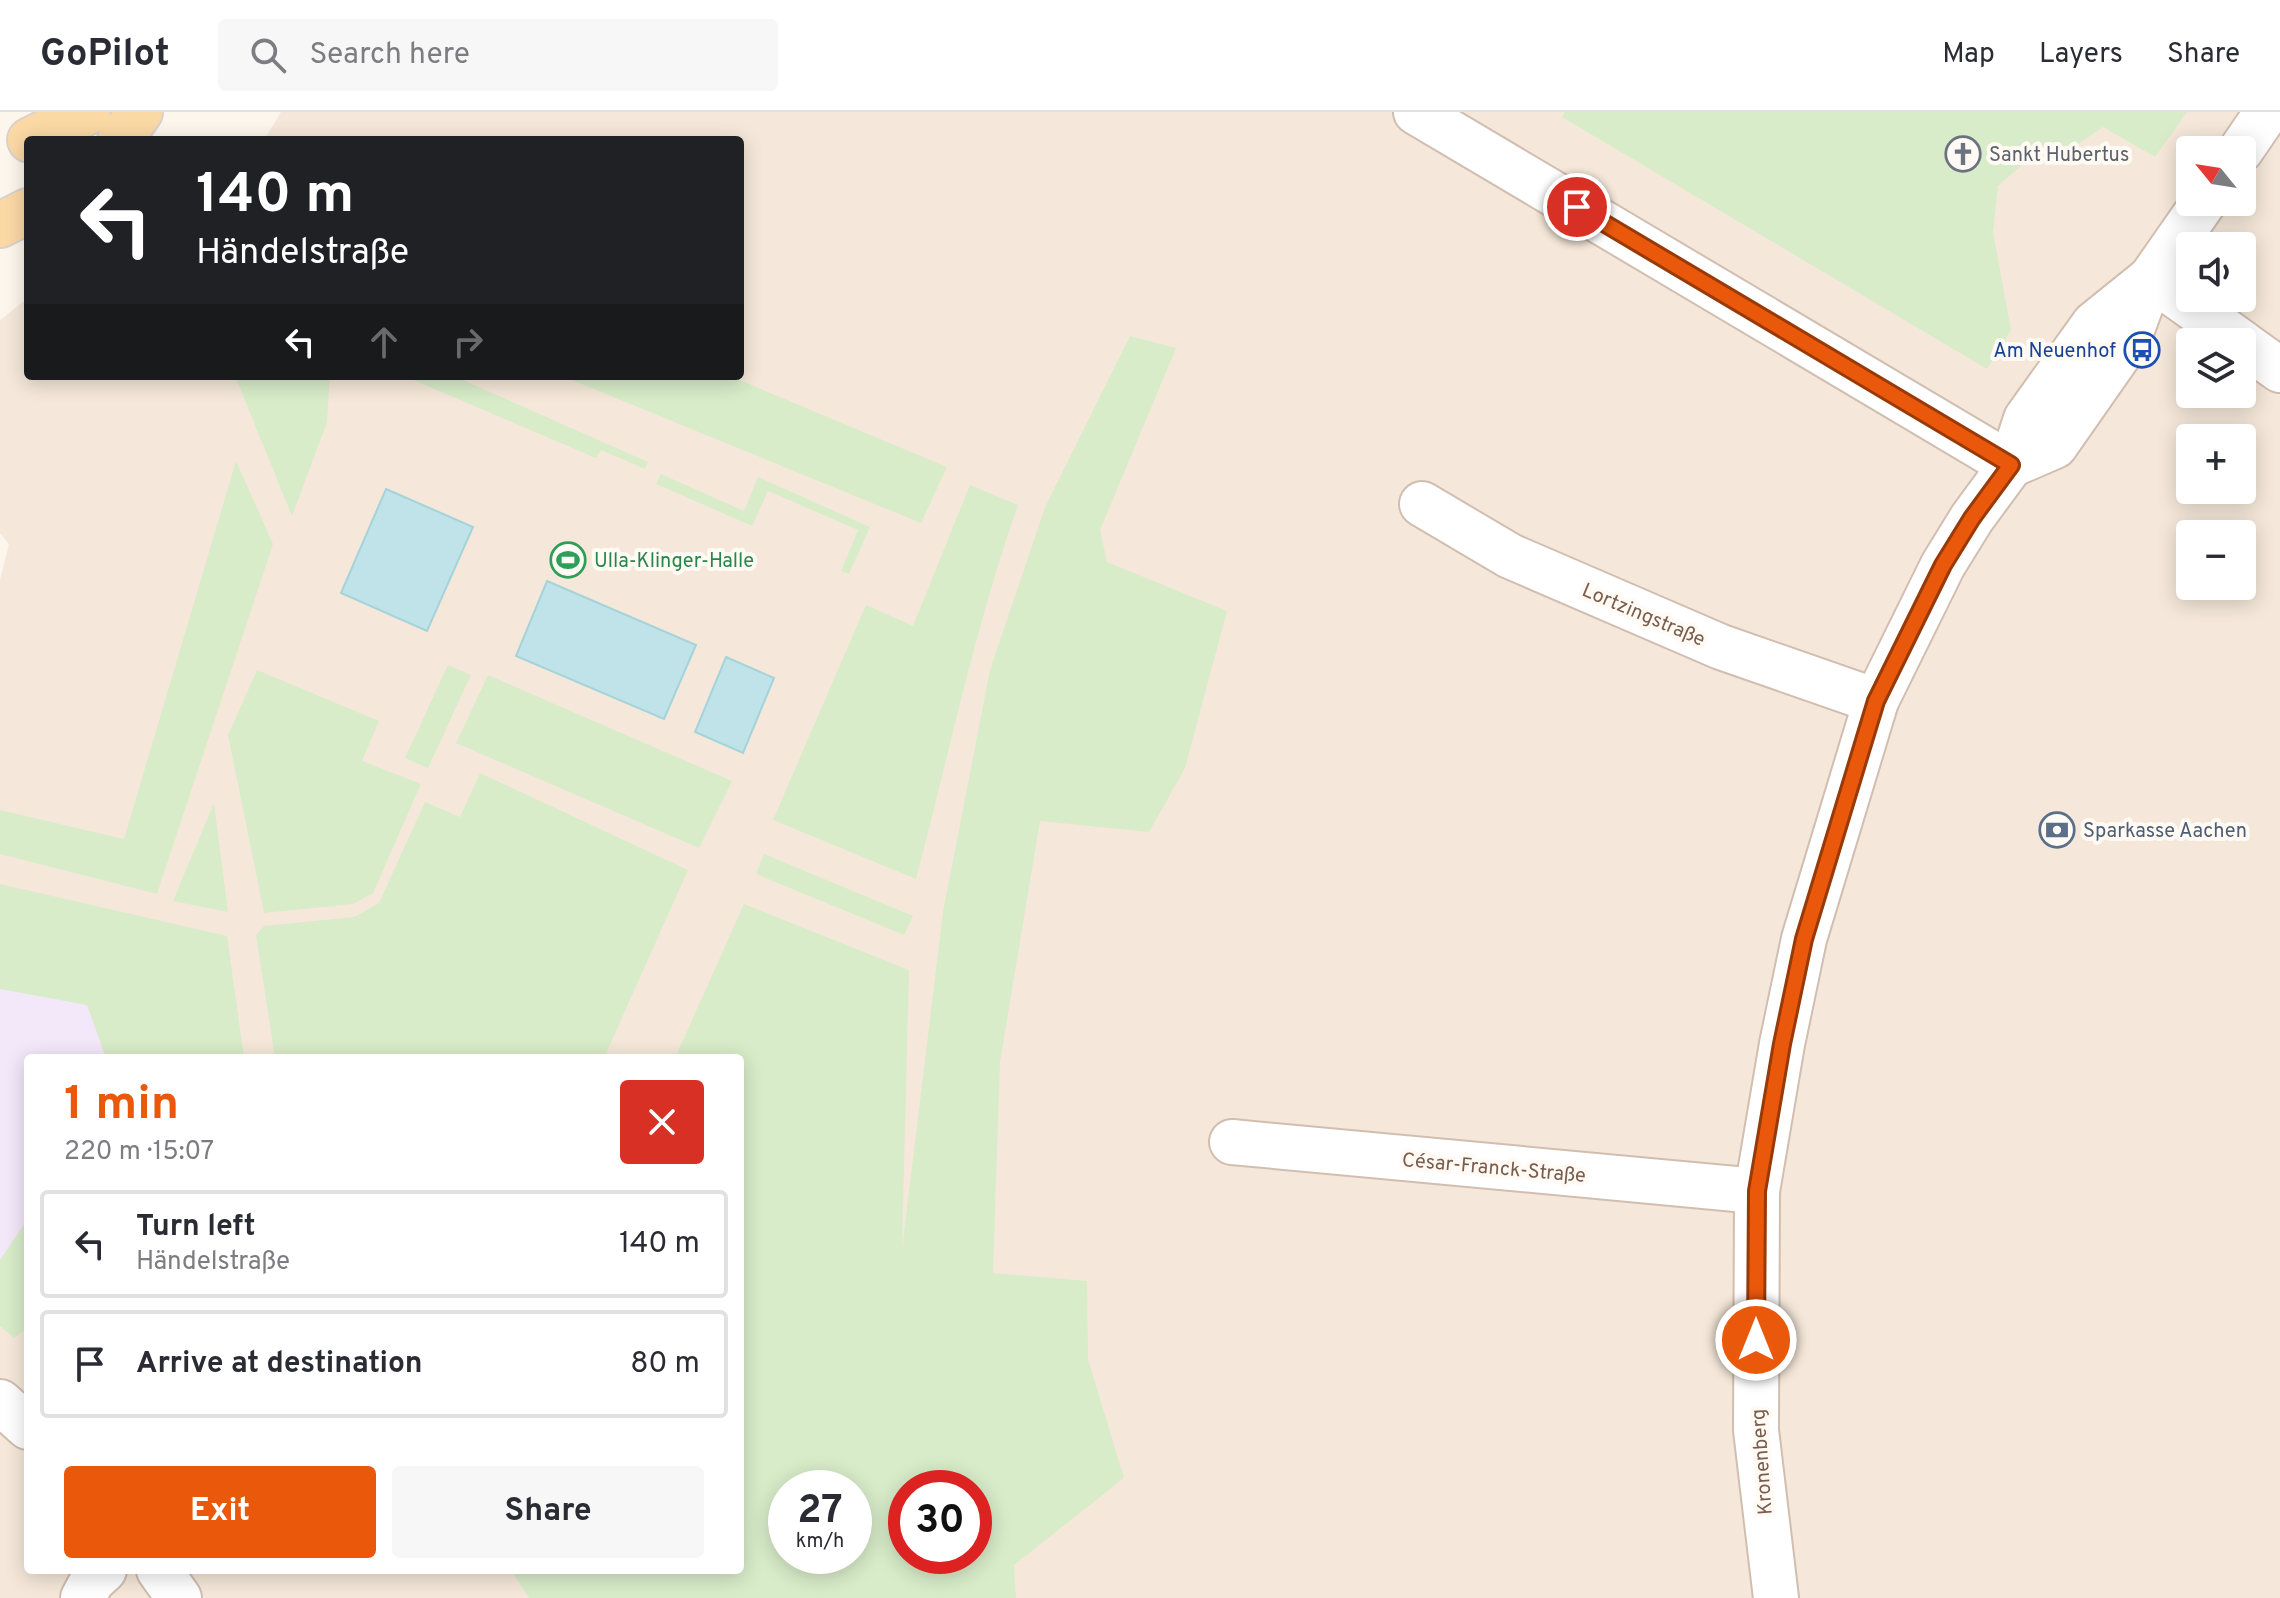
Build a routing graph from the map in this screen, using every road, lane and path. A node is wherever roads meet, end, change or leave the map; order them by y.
1 (88, 112) edge
2 (140, 112) edge
3 (1416, 112) edge
4 (2267, 112) edge
5 (37, 136) edge
6 (123, 136) edge
7 (2251, 136) edge
8 (24, 142) edge
9 (0, 150) edge
10 (2194, 216) edge
11 (2151, 278) junction
12 (2221, 328) edge
13 (2256, 353) edge
14 (2280, 370) edge
15 (2011, 465) junction
16 (1422, 504) dead end
17 (1876, 701) junction
18 (1232, 1142) dead end
19 (1757, 1191) junction
20 (0, 1402) edge
21 (24, 1423) edge
22 (100, 1574) edge
23 (162, 1574) edge
24 (83, 1598) edge
25 (179, 1598) edge
26 (1776, 1598) edge

1 - 5 main road
2 - 6 main road
3 - 15 street
4 - 7 street
8 - 9 main road
10 - 11 street, Kronenberg
11 - 12 street
11 - 15 street, Kronenberg
13 - 14 street
15 - 17 street, Kronenberg
16 - 17 street, Lortzingstraße
17 - 19 street, Kronenberg
18 - 19 street, César-Franck-Straße
19 - 26 street, Kronenberg
20 - 21 street
22 - 24 street
23 - 25 street

